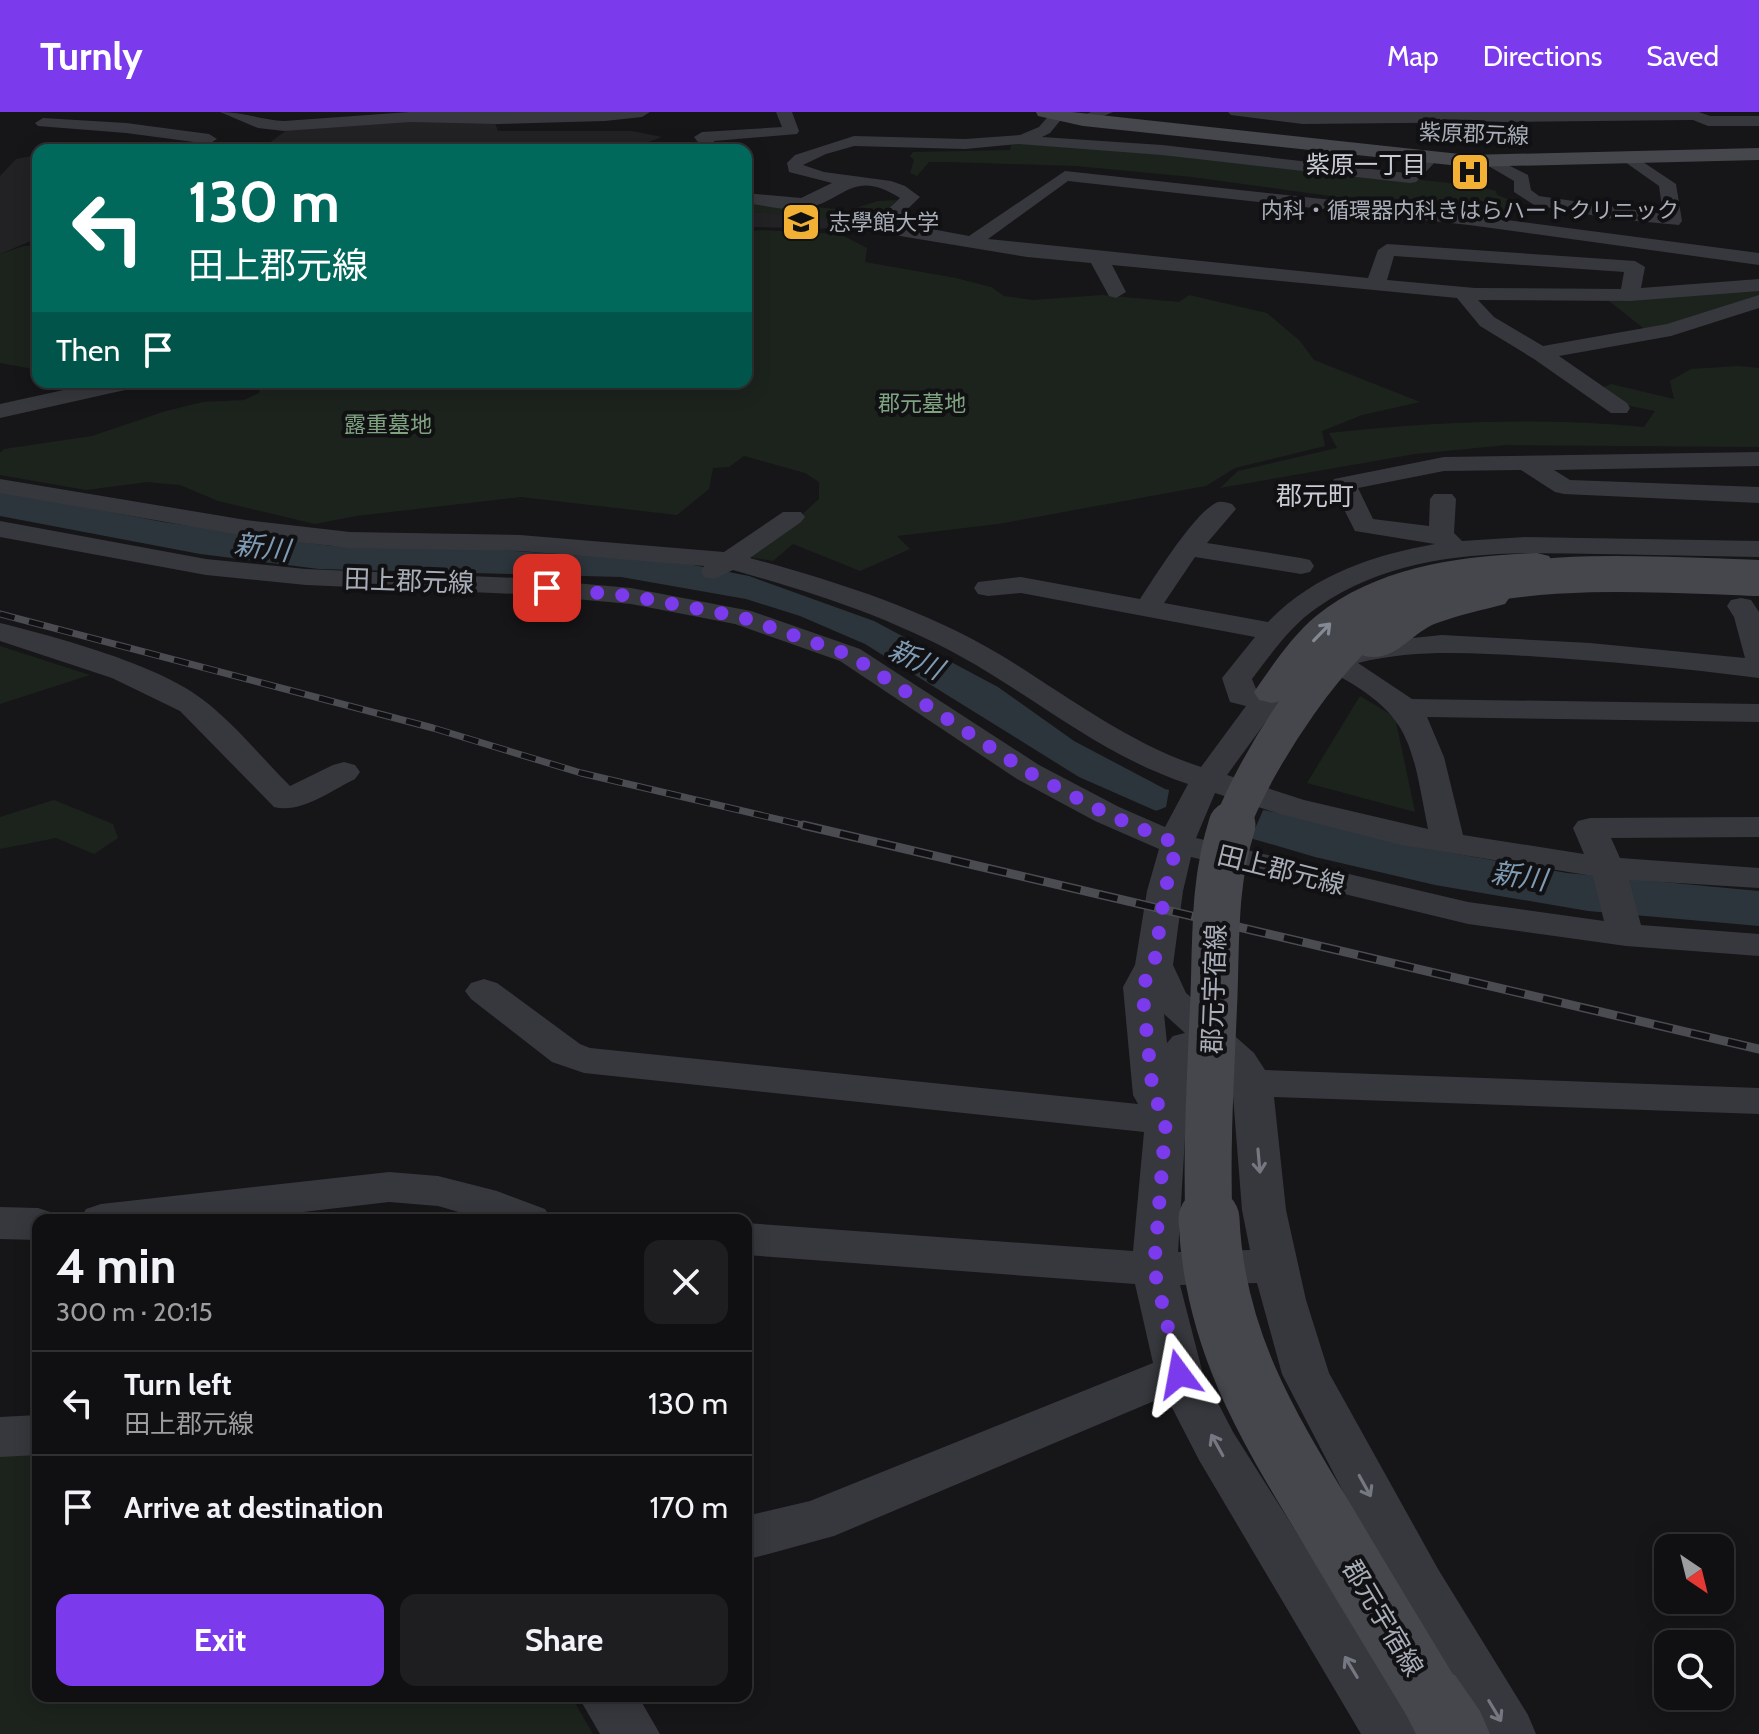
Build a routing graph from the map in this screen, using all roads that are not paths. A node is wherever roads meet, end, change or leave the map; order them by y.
1 (90, 112) edge
2 (228, 112) edge
3 (642, 112) edge
4 (784, 112) edge
5 (1105, 112) edge
6 (1236, 112) edge
7 (1027, 113) edge
8 (61, 114) edge
9 (1051, 114) edge
10 (1598, 114) edge
11 (1689, 114) edge
12 (1083, 120) junction
13 (1708, 121) junction
14 (1759, 121) edge
15 (889, 122) dead end
16 (43, 123) junction
17 (25, 127) dead end
18 (209, 139) dead end
19 (1019, 140) junction
20 (708, 144) edge
21 (1756, 155) edge
22 (1430, 159) junction
23 (1631, 159) junction
24 (1488, 161) junction
25 (848, 181) junction
26 (752, 199) edge
27 (971, 243) junction
28 (1098, 257) junction
29 (1483, 257) junction
30 (1759, 259) edge
31 (1264, 272) junction
32 (1376, 282) junction
33 (1759, 285) edge
34 (1116, 292) dead end
35 (1470, 293) junction
36 (1245, 294) dead end
37 (1630, 295) junction
38 (1759, 301) edge
39 (1540, 353) junction
40 (104, 388) edge
41 (1619, 408) dead end
42 (0, 411) edge
43 (1759, 459) edge
44 (1524, 461) junction
45 (0, 486) edge
46 (1759, 495) edge
47 (1443, 499) dead end
48 (1223, 509) dead end
49 (792, 517) dead end
50 (0, 529) edge
51 (1448, 542) junction
52 (1188, 548) junction
53 (1759, 549) edge
54 (726, 560) junction
55 (1301, 566) dead end
56 (1759, 566) edge
57 (988, 588) dead end
58 (1753, 602) edge
59 (679, 604) junction
60 (1147, 608) junction
61 (0, 632) edge
62 (1275, 632) junction
63 (1377, 648) junction
64 (1759, 657) edge
65 (1334, 662) junction
66 (1759, 669) edge
67 (1268, 697) junction
68 (1403, 708) junction
69 (1759, 713) edge
70 (344, 772) dead end
71 (1205, 784) junction
72 (1759, 827) edge
73 (1179, 836) junction
74 (1448, 843) junction
75 (1608, 870) junction
76 (1759, 878) edge
77 (1626, 935) junction
78 (1759, 945) edge
79 (1154, 965) junction
80 (484, 991) dead end
81 (1223, 1048) junction
82 (1252, 1083) junction
83 (1759, 1101) edge
84 (1166, 1119) junction
85 (153, 1214) edge
86 (514, 1214) edge
87 (0, 1223) edge
88 (32, 1224) edge
89 (752, 1239) edge
90 (1276, 1266) junction
91 (1154, 1269) junction
92 (1179, 1374) junction
93 (32, 1435) edge
94 (0, 1437) edge
95 (752, 1537) edge
96 (610, 1702) edge
97 (1426, 1722) edge
98 (632, 1734) edge
99 (1508, 1734) edge

1 - 8 street
2 - 3 street
4 - 20 street
5 - 12 street
6 - 10 street
7 - 15 street
8 - 16 street
9 - 12 street, 紫原郡元線
9 - 19 street
10 - 11 street
11 - 13 street
12 - 22 street, 紫原郡元線
13 - 14 street
13 - 21 street
16 - 17 street
16 - 18 street
19 - 22 street
19 - 25 street
21 - 23 street, 紫原郡元線
22 - 24 street, 紫原郡元線
23 - 24 street, 紫原郡元線
23 - 24 street
25 - 26 street
25 - 27 street
27 - 28 street
27 - 30 street
28 - 31 street
28 - 34 street
29 - 32 street
29 - 35 street
29 - 37 street
31 - 32 street
31 - 36 street
32 - 35 street
33 - 37 street
35 - 37 street
35 - 39 street
38 - 39 street
39 - 41 street
40 - 42 street
43 - 44 street
44 - 46 street
44 - 51 street
45 - 54 street
47 - 51 street
48 - 52 street
49 - 54 street
50 - 59 street, 田上郡元線
51 - 53 street
51 - 62 street
52 - 55 street
52 - 60 street
54 - 59 street
54 - 71 street
67 -> 56 street
57 - 60 street
58 - 63 street
58 - 64 street
58 - 97 street, 郡元宇宿線, bridge
59 - 73 street, 田上郡元線
60 - 62 street
61 - 70 street
62 - 67 street
63 - 65 street
63 - 66 street
65 - 67 street
65 - 68 street
67 - 71 street
68 - 69 street
68 - 74 street
71 - 73 street
71 - 74 street
72 - 75 street
73 - 77 street, 田上郡元線
73 - 79 street
74 - 75 street
75 - 76 street
75 - 77 street
77 - 78 street, 田上郡元線
79 - 81 street
79 - 84 street
80 - 84 street
81 - 82 street
81 - 84 street
82 - 83 street
82 -> 90 street
84 - 91 street
85 - 86 street
87 - 88 street
89 - 91 street
90 - 91 street
90 -> 99 street
91 - 92 street
92 - 95 street
97 -> 92 street
93 - 94 street
96 - 98 street

